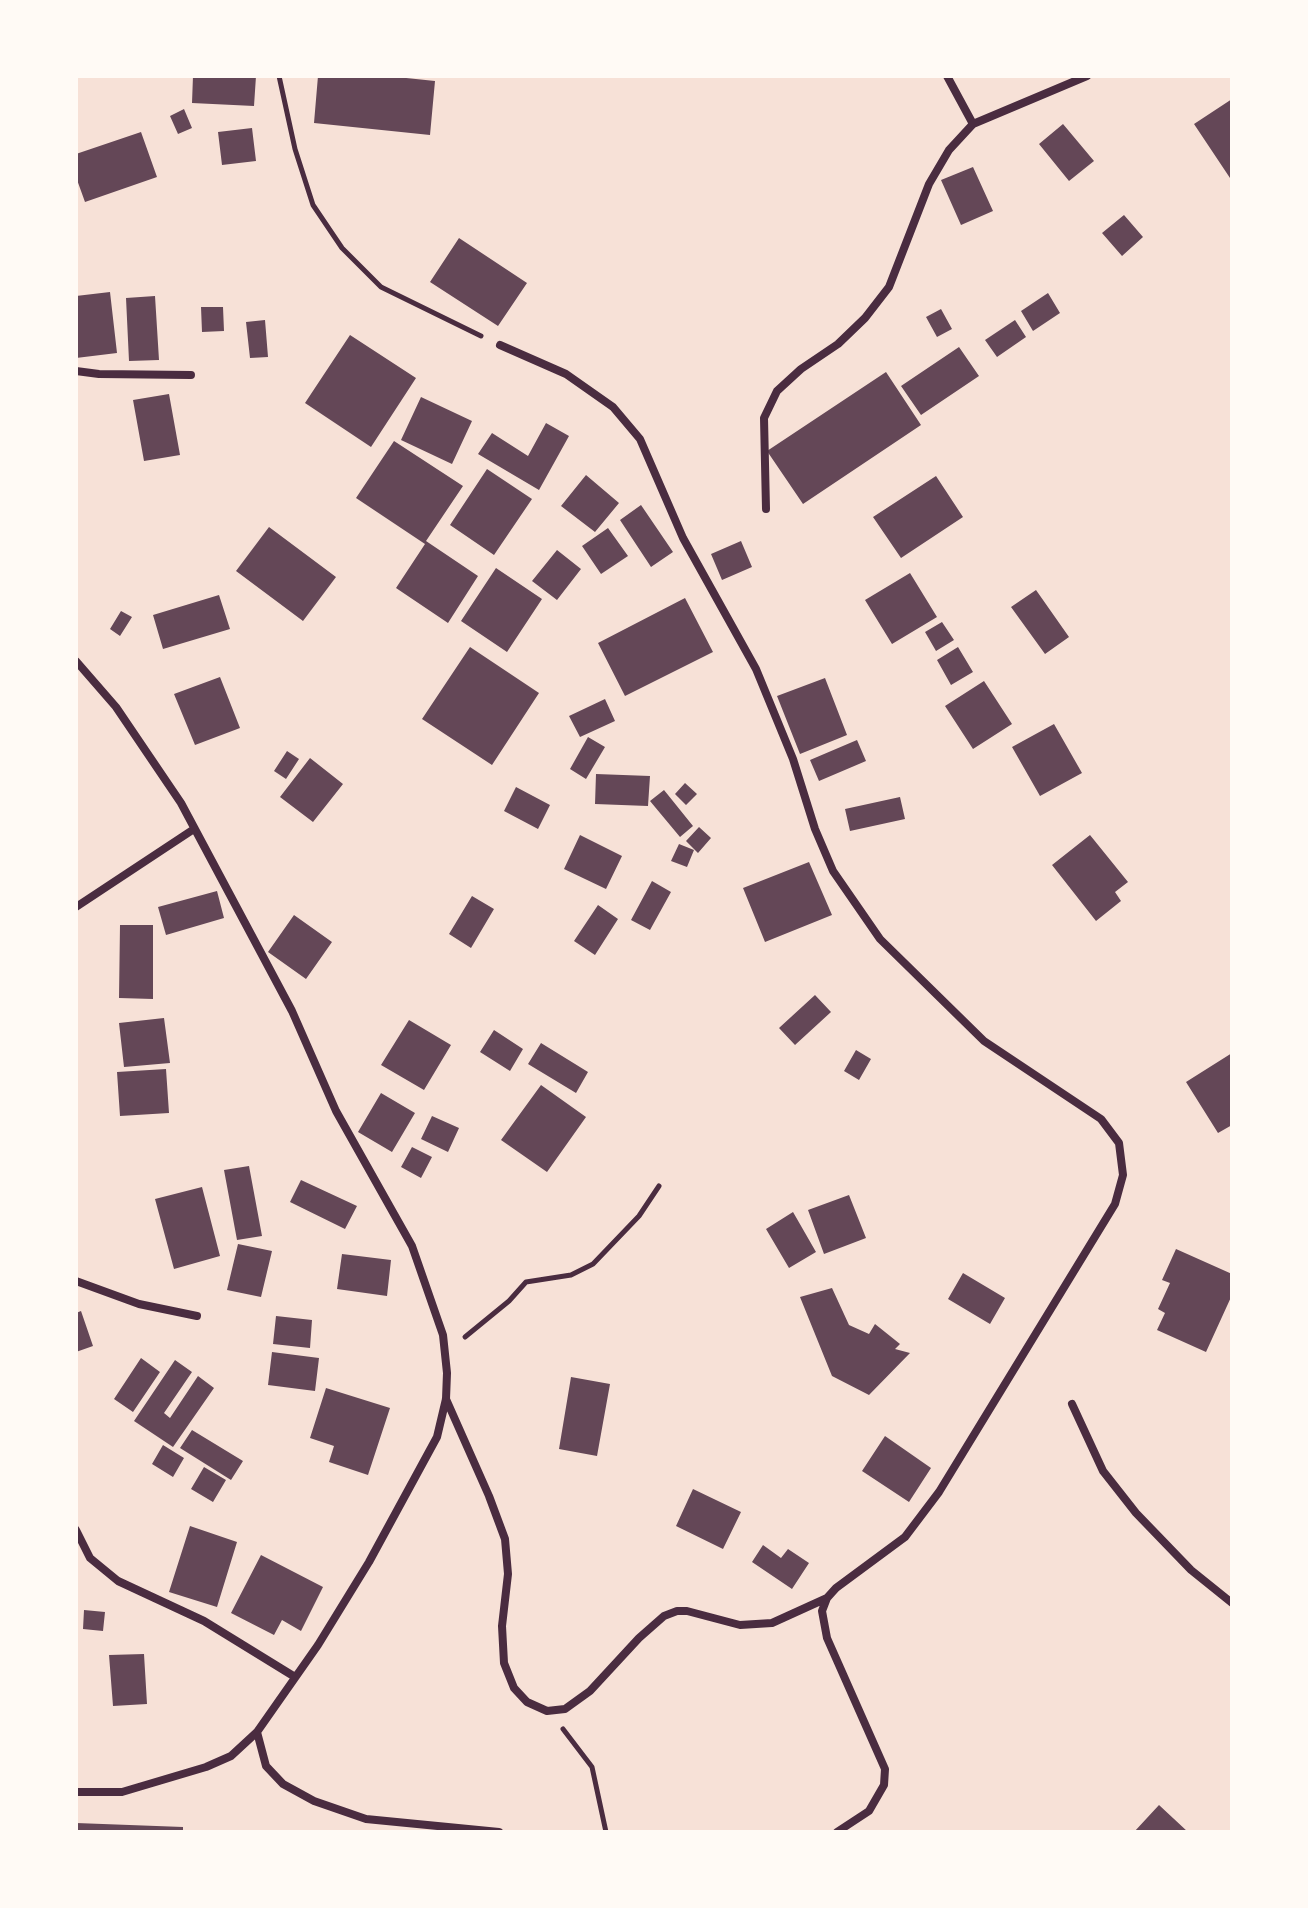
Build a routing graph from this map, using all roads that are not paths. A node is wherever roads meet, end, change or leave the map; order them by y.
1 (947, 76) edge
2 (1087, 76) edge
3 (973, 124) junction
4 (500, 345) road end
5 (76, 371) edge
6 (191, 375) dead end
7 (766, 509) dead end
8 (76, 661) edge
9 (194, 829) junction
10 (76, 907) edge
11 (76, 1281) edge
12 (197, 1316) dead end
13 (446, 1399) junction
14 (1072, 1404) dead end
15 (76, 1530) edge
16 (827, 1598) junction
17 (1232, 1603) edge
18 (295, 1677) junction
19 (257, 1732) junction
20 (76, 1792) edge
21 (499, 1832) edge
22 (837, 1832) edge

1 - 3 street
2 - 3 street
3 - 7 street
4 - 16 street
5 - 6 street
8 - 9 street
9 - 10 street
9 - 13 street
11 - 12 street
13 - 16 street
13 - 18 street
14 - 17 street
15 - 18 street
16 - 22 street
18 - 19 street
19 - 20 street
19 - 21 street

